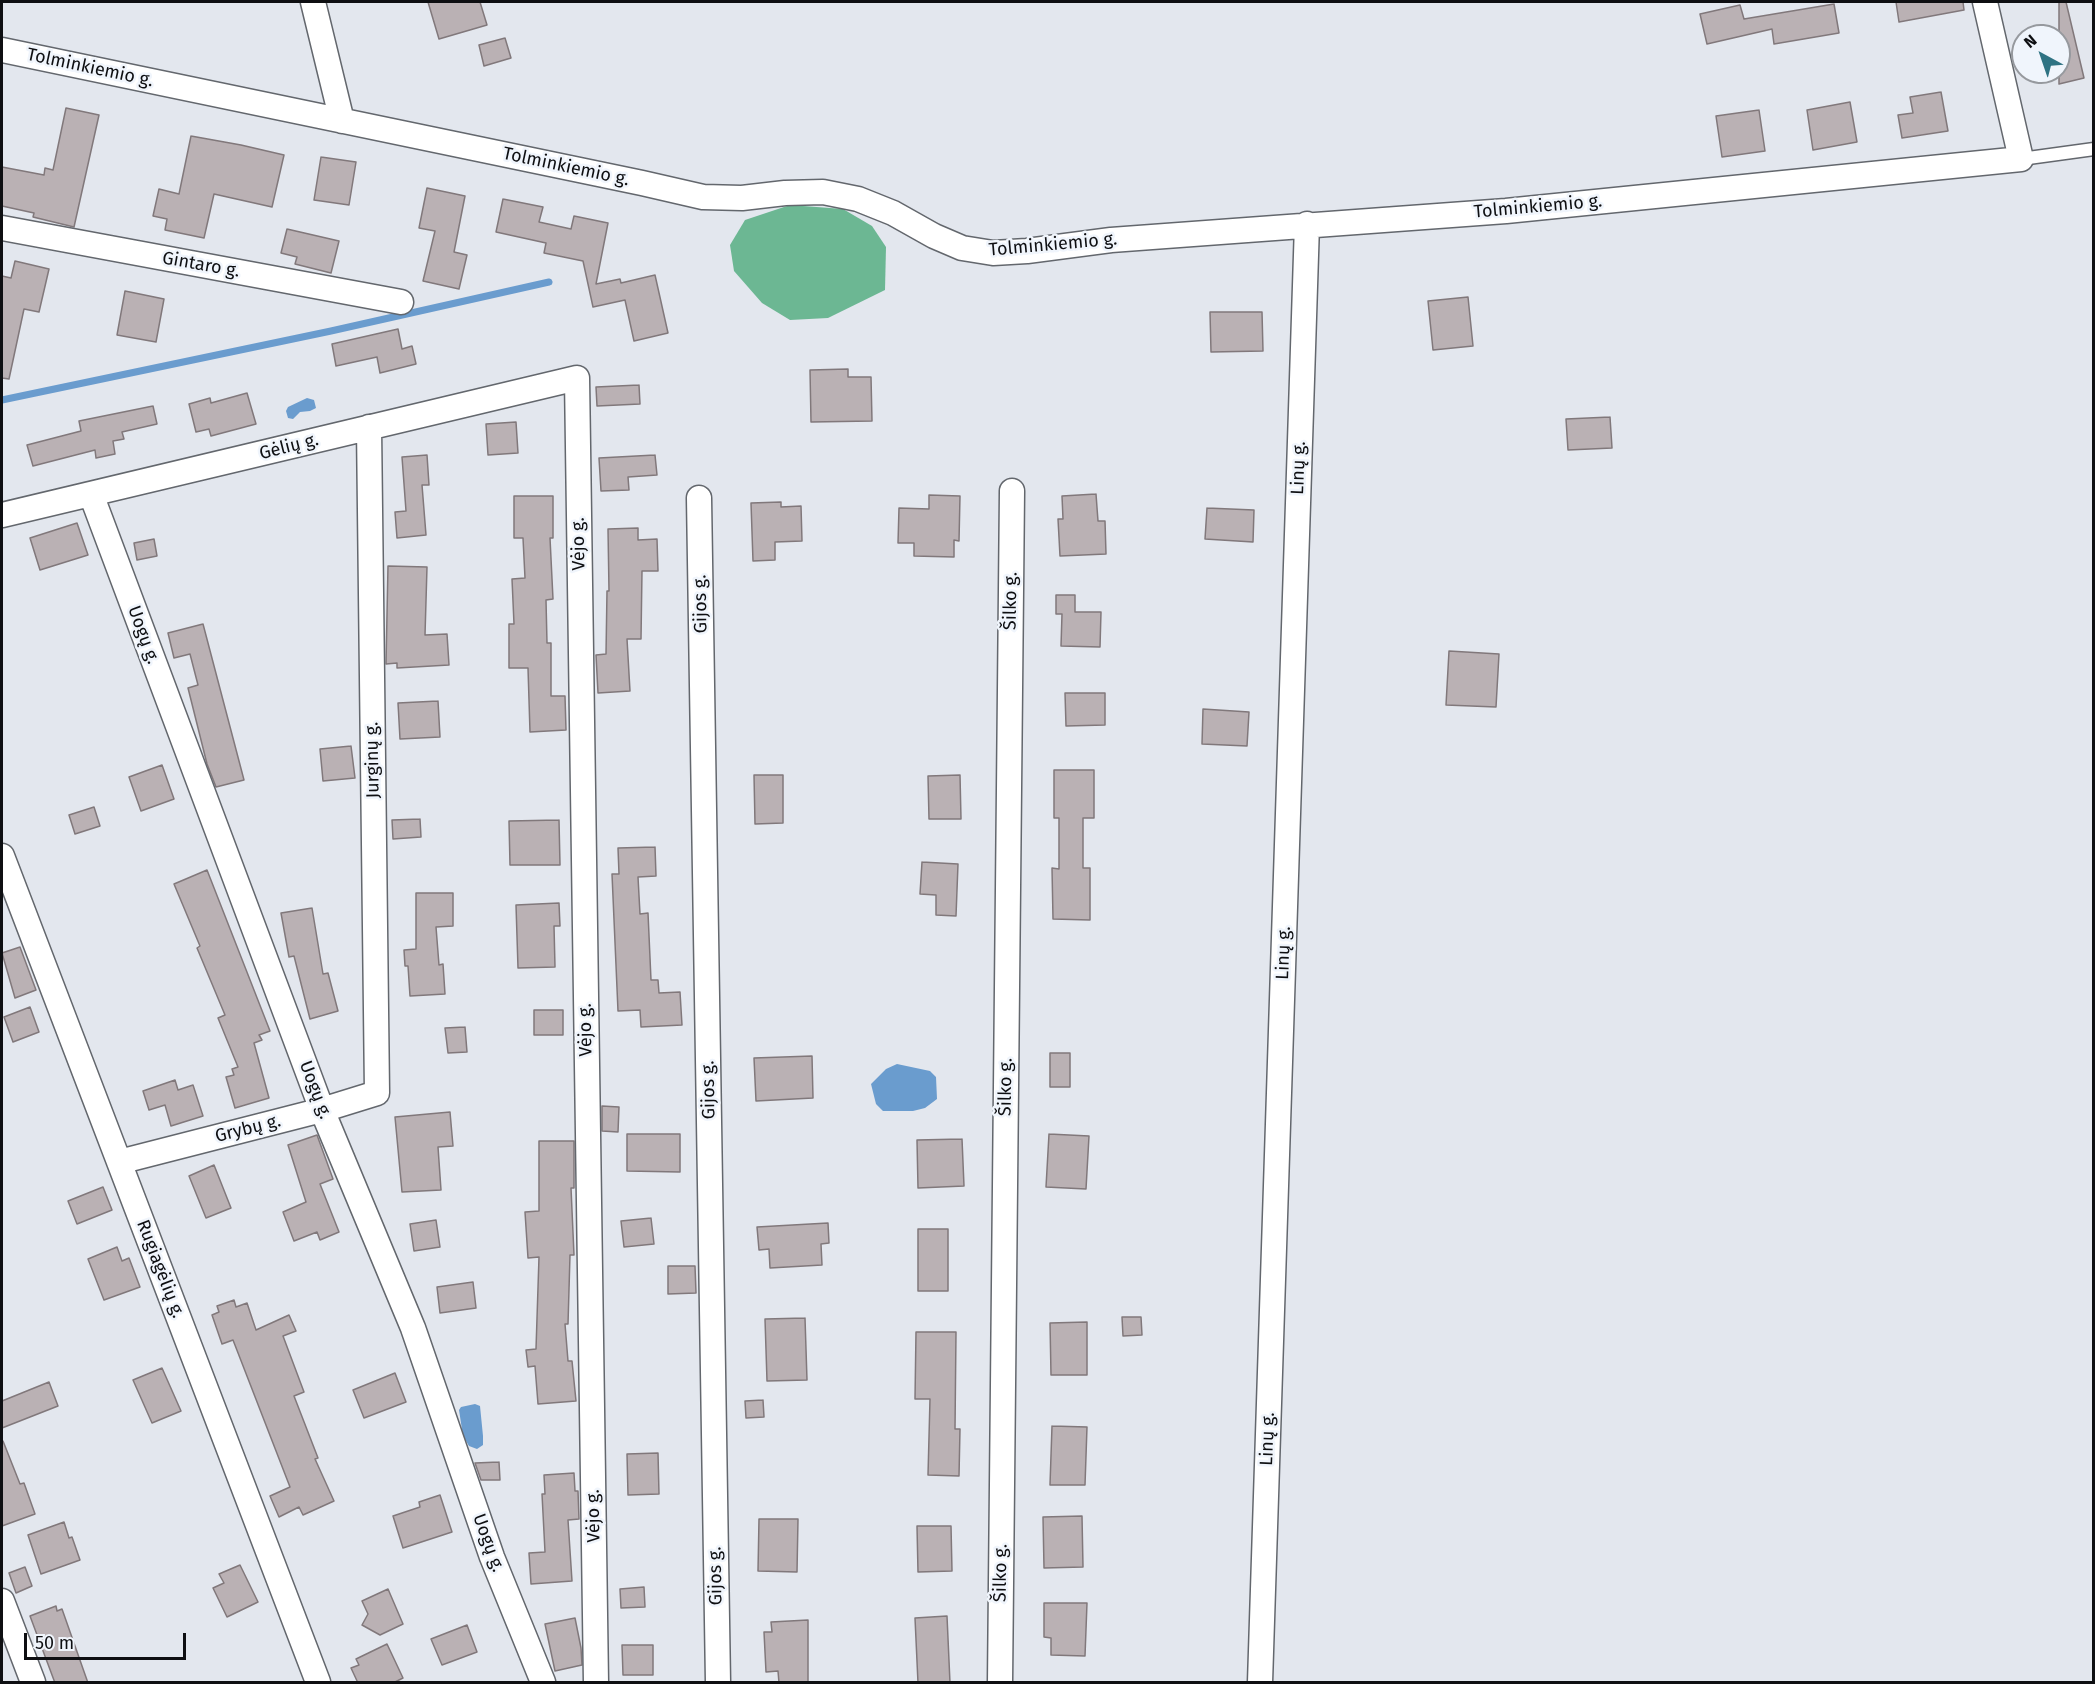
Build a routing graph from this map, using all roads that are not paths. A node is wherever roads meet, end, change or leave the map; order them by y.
1 (313, 2) edge
2 (1985, 2) edge
3 (2, 50) edge
4 (342, 121) junction
5 (2094, 149) edge
6 (2021, 159) junction
7 (1307, 224) junction
8 (2, 228) edge
9 (401, 302) dead end
10 (577, 378) joint
11 (369, 427) junction
12 (1012, 491) dead end
13 (91, 494) junction
14 (699, 498) dead end
15 (2, 515) edge
16 (2, 856) edge
17 (377, 1093) joint
18 (322, 1110) junction
19 (119, 1162) junction
20 (2, 1601) edge
21 (33, 1683) edge
22 (318, 1683) edge
23 (543, 1683) edge
24 (596, 1683) edge
25 (718, 1683) edge
26 (1000, 1683) edge
27 (1260, 1683) edge

1 - 4 street
2 - 6 street
3 - 4 street, Tolminkiemio g.
4 - 7 street, Tolminkiemio g.
5 - 6 lane
6 - 7 street, Tolminkiemio g.
7 - 27 street, Linų g.
8 - 9 street, Gintaro g.
10 - 11 street, Gėlių g.
10 - 24 street, Vėjo g.
11 - 13 street, Gėlių g.
11 - 17 street, Jurginų g.
12 - 26 street, Šilko g.
13 - 15 street, Gėlių g.
13 - 18 street, Uogų g.
14 - 25 street, Gijos g.
16 - 19 street, Rugiagėlių g.
17 - 18 street, Grybų g.
18 - 19 street, Grybų g.
18 - 23 street, Uogų g.
19 - 22 street, Rugiagėlių g.
20 - 21 street

